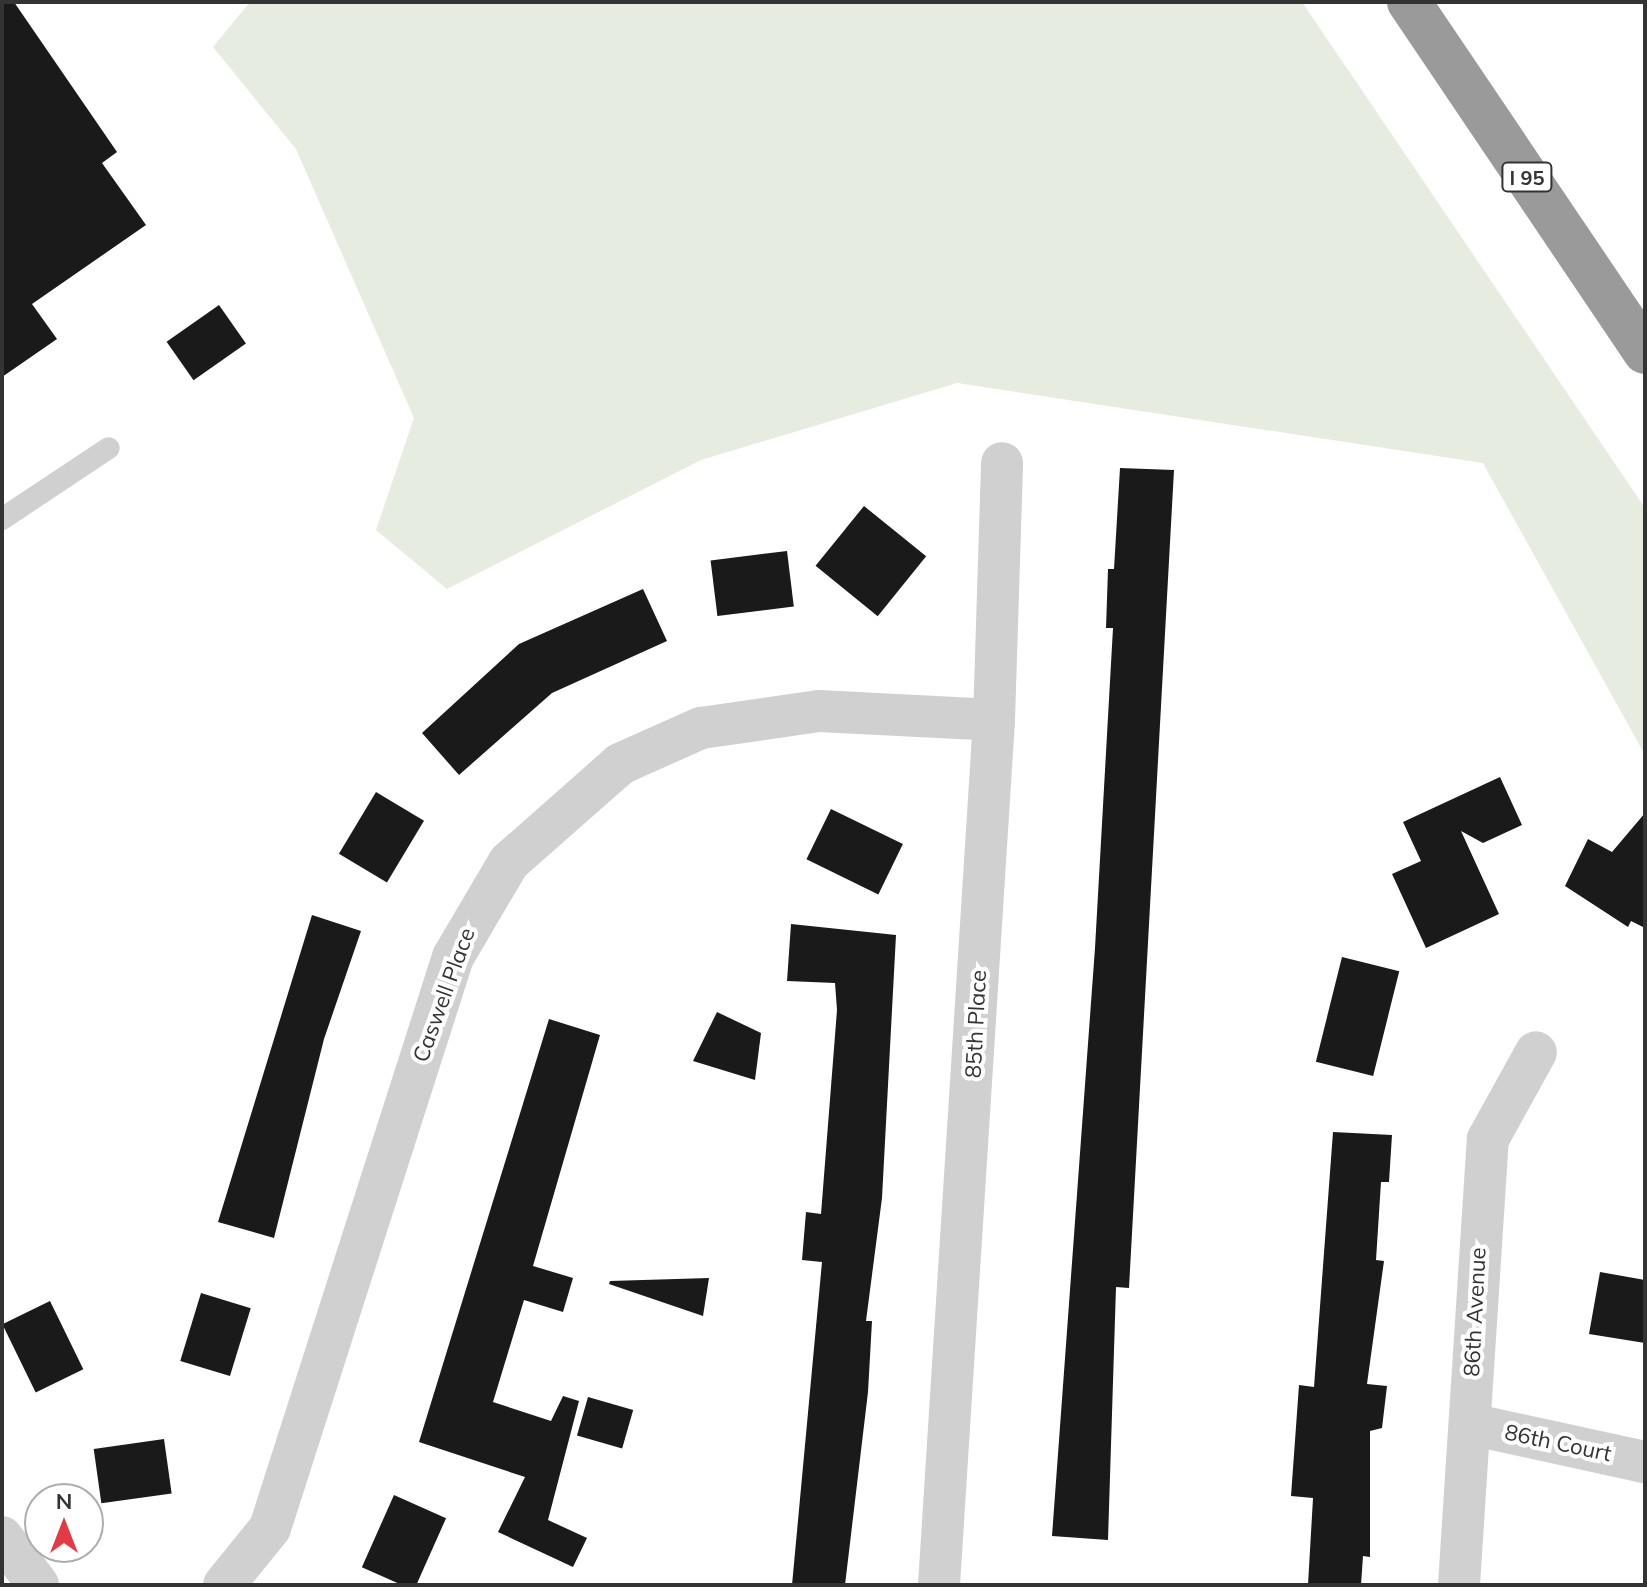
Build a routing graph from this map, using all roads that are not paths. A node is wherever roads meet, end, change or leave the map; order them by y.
1 (1409, 2) edge
2 (1645, 352) edge
3 (109, 448) dead end
4 (1002, 463) dead end
5 (2, 519) edge
6 (994, 720) junction
7 (1536, 1052) dead end
8 (1470, 1424) junction
9 (1645, 1462) edge
10 (2, 1537) edge
11 (38, 1585) edge
12 (224, 1585) edge
13 (939, 1585) edge
14 (1459, 1585) edge

1 - 2 highway, I 95
3 - 5 lane
4 - 6 street, 85th Place
6 - 12 street, Caswell Place
6 - 13 street, 85th Place
7 - 8 street, 86th Avenue
8 - 9 street, 86th Court
8 - 14 street, 86th Avenue
10 - 11 street

